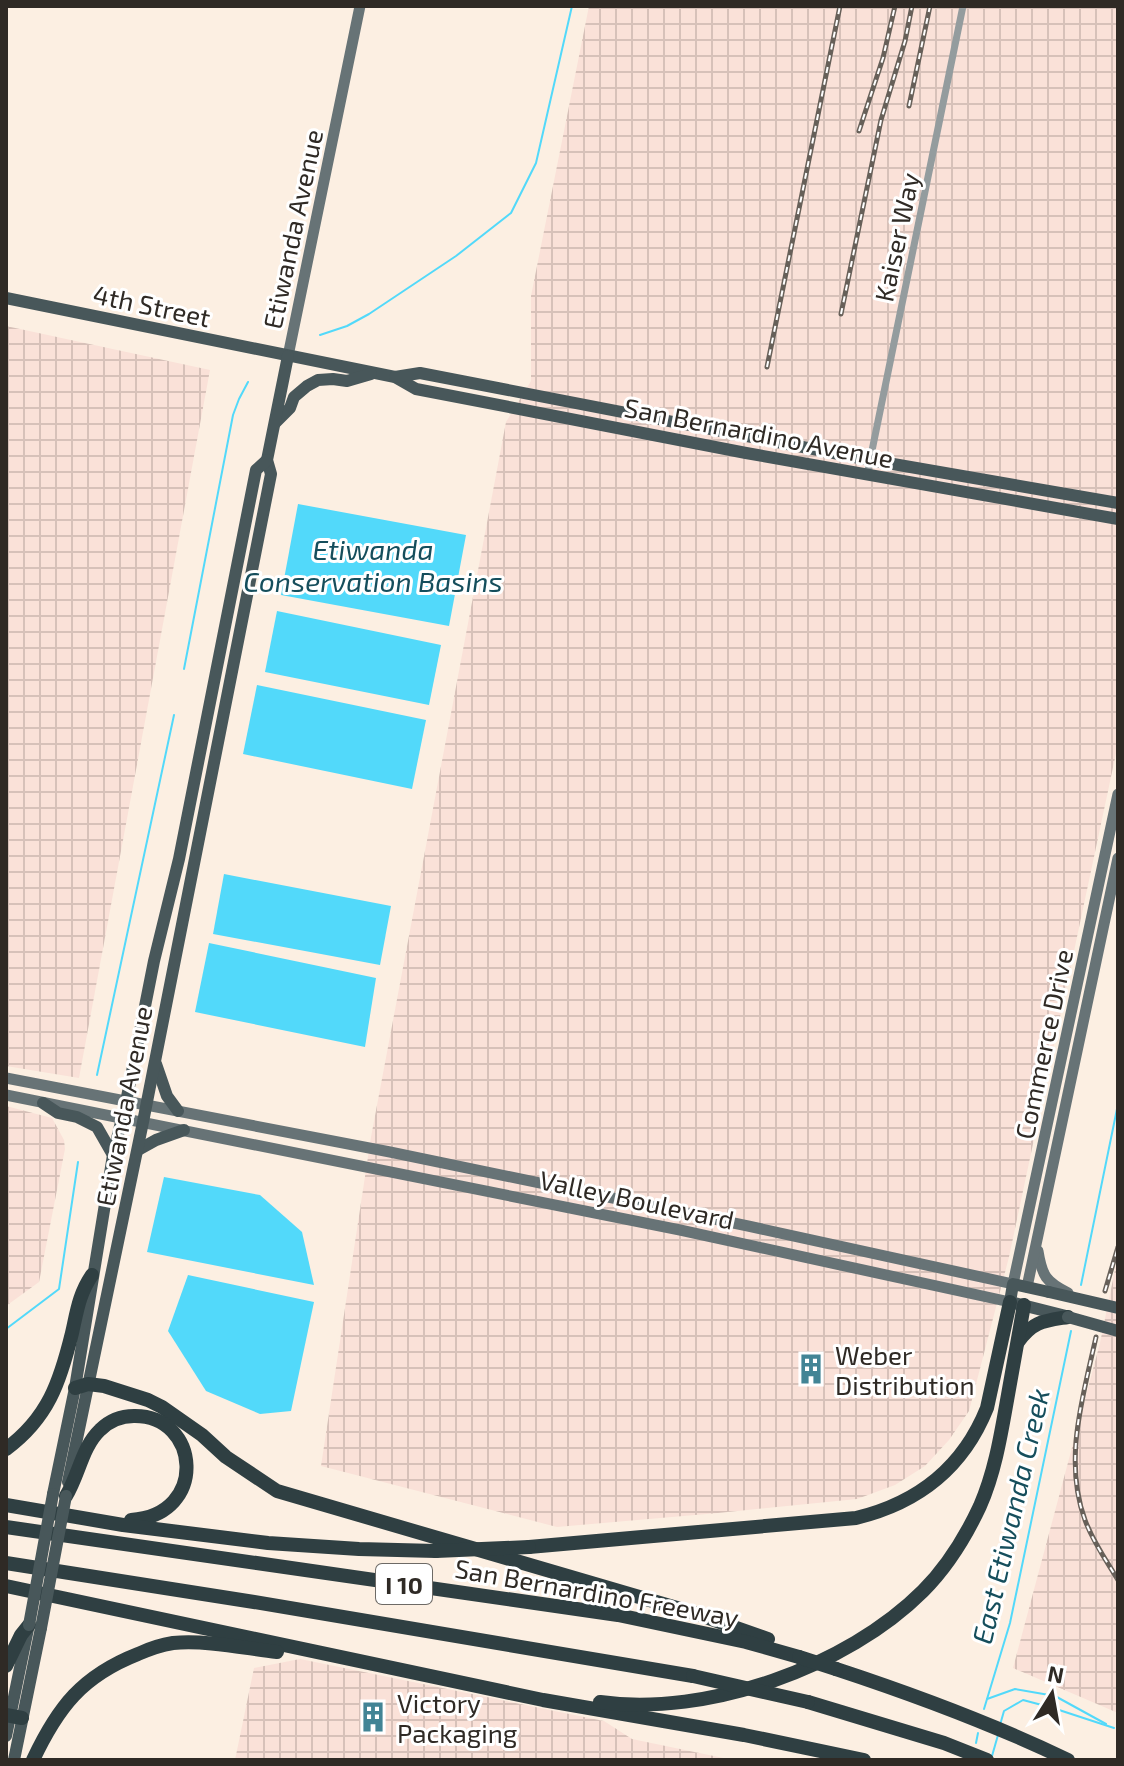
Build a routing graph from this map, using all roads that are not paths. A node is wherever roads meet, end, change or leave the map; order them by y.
1 (360, 6) edge
2 (963, 6) edge
3 (6, 298) edge
4 (288, 356) junction
5 (376, 373) junction
6 (395, 377) junction
7 (275, 423) junction
8 (267, 460) junction
9 (870, 460) junction
10 (867, 475) junction
11 (1118, 503) edge
12 (1118, 519) edge
13 (1118, 794) edge
14 (1118, 858) edge
15 (1073, 1006) junction
16 (155, 1061) junction
17 (6, 1081) edge
18 (1071, 1084) junction
19 (6, 1095) edge
20 (126, 1102) junction
21 (43, 1103) junction
22 (146, 1106) junction
23 (178, 1111) junction
24 (122, 1117) junction
25 (143, 1122) junction
26 (184, 1130) junction
27 (138, 1150) junction
28 (113, 1155) junction
29 (1037, 1243) junction
30 (92, 1275) junction
31 (1013, 1284) junction
32 (1027, 1287) junction
33 (1050, 1288) junction
34 (1017, 1303) junction
35 (1118, 1308) edge
36 (1044, 1316) junction
37 (1068, 1317) joint
38 (1118, 1331) edge
39 (1018, 1342) junction
40 (82, 1386) junction
41 (6, 1449) edge
42 (60, 1495) junction
43 (6, 1505) edge
44 (90, 1519) junction
45 (6, 1527) edge
46 (6, 1563) edge
47 (6, 1588) edge
48 (35, 1626) junction
49 (326, 1655) junction
50 (799, 1657) junction
51 (6, 1666) edge
52 (508, 1692) junction
53 (13, 1716) edge
54 (6, 1736) edge
55 (14, 1760) edge
56 (33, 1760) edge
57 (864, 1760) edge
58 (987, 1760) edge
59 (1068, 1760) edge

1 - 4 main road, Etiwanda Avenue
2 - 9 street, Kaiser Way
3 - 4 main road, 4th Street
4 - 5 main road, San Bernardino Avenue
4 - 7 main road, Etiwanda Avenue
5 - 6 main road, San Bernardino Avenue
5 - 7 main road
6 - 9 main road, San Bernardino Avenue
6 - 10 main road, San Bernardino Avenue
7 - 8 main road, Etiwanda Avenue
8 - 16 main road, Etiwanda Avenue
8 - 20 main road, Etiwanda Avenue
9 - 10 street, Kaiser Way
9 - 11 main road, San Bernardino Avenue
10 - 12 main road, San Bernardino Avenue
13 - 15 main road, Commerce Drive
14 - 18 main road, Commerce Drive
15 - 18 main road
15 - 31 main road, Commerce Drive
16 - 22 main road, Etiwanda Avenue
16 - 23 main road
17 - 20 main road, Valley Boulevard
18 - 29 main road, Commerce Drive
19 - 21 main road, Valley Boulevard
20 - 22 main road, Valley Boulevard
20 - 24 main road, Etiwanda Avenue
21 - 24 main road, Valley Boulevard
21 - 28 main road
22 - 23 main road, Valley Boulevard
22 - 25 main road, Etiwanda Avenue
23 - 31 main road, Valley Boulevard
24 - 25 main road, Valley Boulevard
24 - 28 main road, Etiwanda Avenue
25 - 26 main road, Valley Boulevard
25 - 27 main road, Etiwanda Avenue
26 - 27 main road
26 - 34 main road, Valley Boulevard
27 - 40 main road, Etiwanda Avenue
28 - 30 main road, Etiwanda Avenue
29 - 32 main road, Commerce Drive
29 - 33 main road
30 - 40 main road, Etiwanda Avenue
30 - 41 highway
31 - 32 main road, Valley Boulevard
31 - 34 main road, Commerce Drive
32 - 33 main road, Valley Boulevard
32 - 34 main road, Commerce Drive
33 - 35 main road, Valley Boulevard, bridge
34 - 36 main road, Valley Boulevard
34 - 39 highway
34 - 44 highway, bridge
36 - 37 highway
36 - 39 highway
37 - 38 main road, bridge
39 - 52 highway
40 - 42 main road, Etiwanda Avenue
40 - 50 highway
42 - 44 highway
42 - 48 main road, Etiwanda Avenue, bridge
43 - 44 highway
45 - 50 highway, San Bernardino Freeway / I 10
46 - 58 highway, I 10, bridge
47 - 49 highway
48 - 51 highway
48 - 53 main road, Etiwanda Avenue
49 - 52 highway
49 - 56 highway
50 - 59 highway, San Bernardino Freeway / I 10, bridge
52 - 57 highway
53 - 54 main road, Etiwanda Avenue
53 - 55 main road, Etiwanda Avenue

